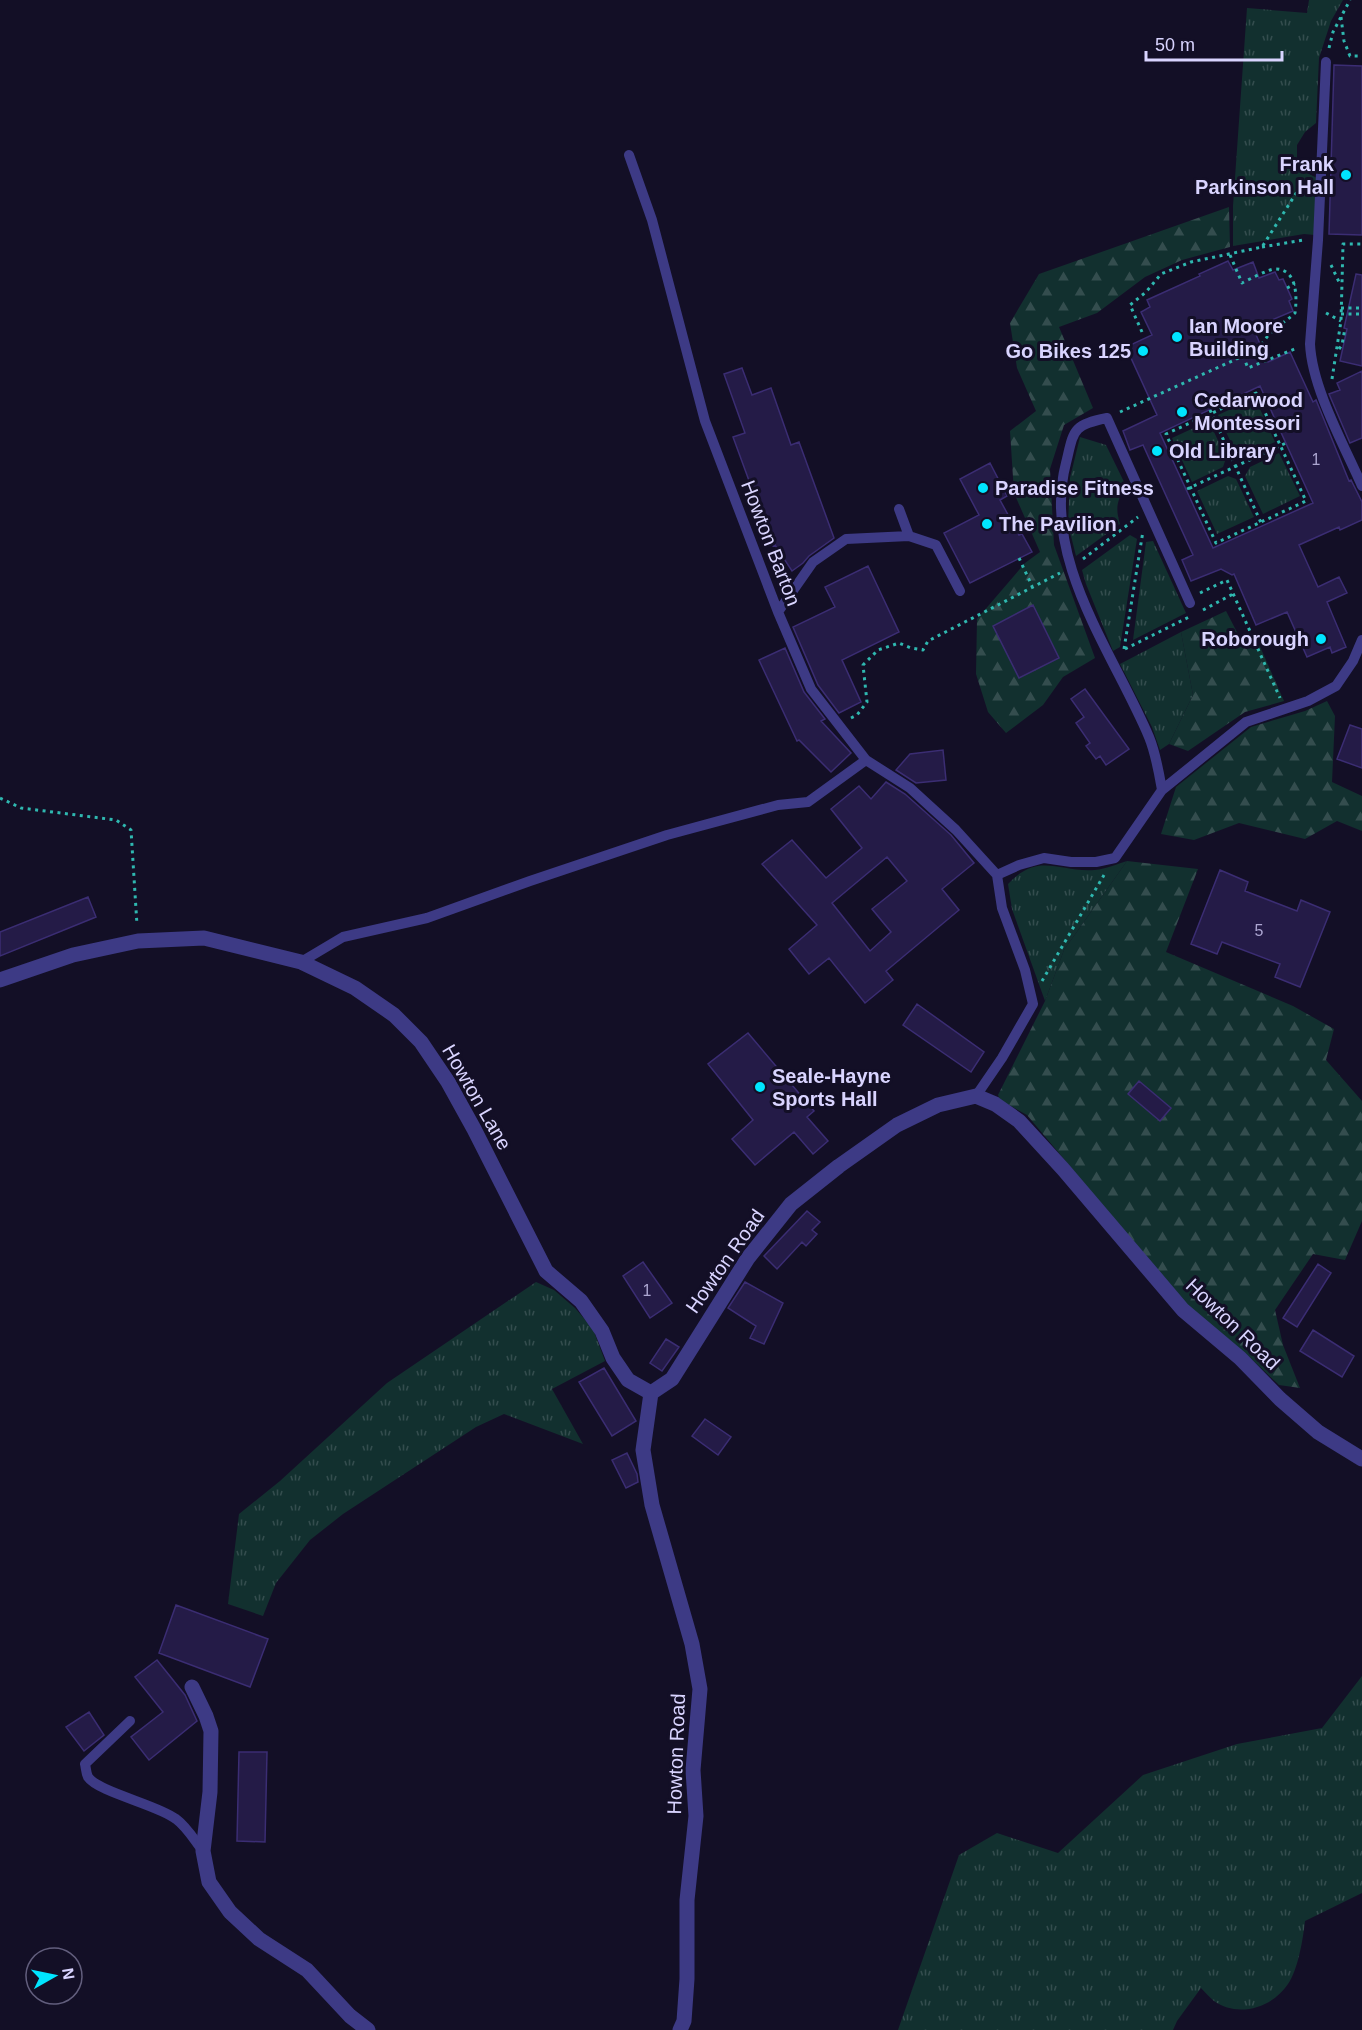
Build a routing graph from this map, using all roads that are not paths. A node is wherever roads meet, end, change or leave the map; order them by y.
1 (1326, 62) road end
2 (629, 155) dead end
3 (1362, 486) edge
4 (899, 509) dead end
5 (909, 536) junction
6 (960, 591) dead end
7 (1189, 601) road end
8 (778, 612) junction
9 (1362, 640) edge
10 (867, 760) junction
11 (1162, 790) junction
12 (997, 875) junction
13 (301, 963) junction
14 (0, 980) edge
15 (976, 1096) junction
16 (651, 1393) junction
17 (1362, 1459) edge
18 (192, 1687) dead end
19 (130, 1721) dead end
20 (203, 1851) junction
21 (369, 2030) edge
22 (680, 2030) edge

1 - 3 lane
2 - 8 lane, Howton Barton
4 - 5 lane
5 - 6 lane
5 - 8 lane
7 - 11 lane
8 - 10 lane, Howton Barton
9 - 11 lane
10 - 12 lane, Howton Barton
10 - 13 lane
11 - 12 lane
12 - 15 lane
13 - 14 street, Howton Lane
13 - 16 street, Howton Lane
15 - 16 street, Howton Road
15 - 17 street, Howton Road
16 - 22 street, Howton Road
18 - 20 street
19 - 20 lane
20 - 21 street

